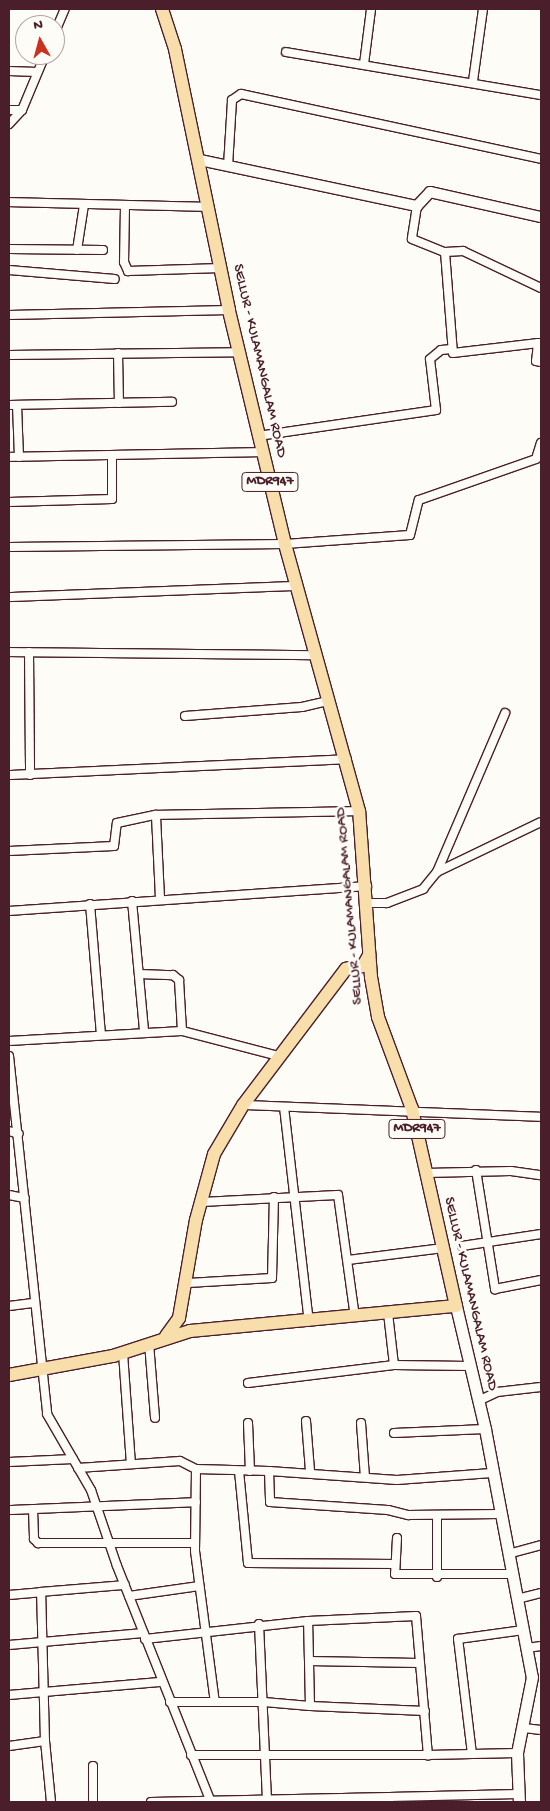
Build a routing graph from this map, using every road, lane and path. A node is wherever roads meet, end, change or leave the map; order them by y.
1 (162, 9) edge
2 (371, 9) edge
3 (483, 9) edge
4 (286, 52) dead end
5 (364, 64) junction
6 (41, 65) edge
7 (9, 71) edge
8 (38, 72) junction
9 (473, 81) junction
10 (541, 95) edge
11 (9, 110) edge
12 (22, 110) junction
13 (9, 124) edge
14 (541, 159) edge
15 (200, 160) junction
16 (228, 166) junction
17 (10, 202) dead end
18 (84, 205) junction
19 (125, 206) junction
20 (417, 206) junction
21 (208, 207) junction
22 (541, 217) edge
23 (9, 249) edge
24 (77, 250) junction
25 (103, 250) dead end
26 (445, 252) junction
27 (221, 268) junction
28 (9, 270) edge
29 (115, 279) dead end
30 (541, 288) edge
31 (229, 310) junction
32 (9, 315) edge
33 (452, 349) junction
34 (239, 352) junction
35 (118, 353) junction
36 (9, 355) edge
37 (541, 362) edge
38 (172, 402) dead end
39 (119, 403) junction
40 (13, 405) edge
41 (258, 436) junction
42 (541, 443) edge
43 (262, 452) junction
44 (9, 457) edge
45 (19, 457) junction
46 (112, 457) junction
47 (9, 502) edge
48 (285, 544) junction
49 (9, 547) edge
50 (296, 586) junction
51 (9, 597) edge
52 (9, 652) edge
53 (29, 652) junction
54 (313, 655) junction
55 (328, 701) junction
56 (505, 713) dead end
57 (185, 716) dead end
58 (346, 760) junction
59 (9, 775) edge
60 (30, 775) junction
61 (359, 811) junction
62 (156, 815) junction
63 (541, 822) edge
64 (9, 851) edge
65 (437, 872) junction
66 (367, 886) junction
67 (160, 898) junction
68 (132, 901) junction
69 (367, 903) junction
70 (90, 904) junction
71 (9, 911) edge
72 (369, 956) junction
73 (139, 974) junction
74 (182, 1030) junction
75 (144, 1031) junction
76 (101, 1034) junction
77 (9, 1041) edge
78 (9, 1056) edge
79 (278, 1056) junction
80 (243, 1105) junction
81 (284, 1107) junction
82 (412, 1109) junction
83 (541, 1117) edge
84 (9, 1131) edge
85 (18, 1134) junction
86 (476, 1170) junction
87 (430, 1173) junction
88 (541, 1175) edge
89 (9, 1195) edge
90 (294, 1196) junction
91 (274, 1197) junction
92 (24, 1198) junction
93 (201, 1202) junction
94 (541, 1234) edge
95 (486, 1243) junction
96 (462, 1246) dead end
97 (443, 1248) junction
98 (348, 1260) junction
99 (541, 1280) edge
100 (188, 1283) junction
101 (33, 1303) junction
102 (9, 1306) edge
103 (456, 1306) junction
104 (388, 1313) junction
105 (355, 1317) junction
106 (309, 1322) junction
107 (166, 1336) junction
108 (148, 1343) junction
109 (123, 1352) junction
110 (394, 1365) junction
111 (469, 1366) junction
112 (43, 1369) junction
113 (9, 1375) edge
114 (248, 1383) dead end
115 (541, 1387) edge
116 (478, 1401) junction
117 (155, 1418) dead end
118 (306, 1420) dead end
119 (248, 1423) dead end
120 (360, 1423) dead end
121 (485, 1429) junction
122 (394, 1433) dead end
123 (73, 1459) junction
124 (9, 1462) edge
125 (131, 1464) junction
126 (78, 1468) junction
127 (196, 1469) junction
128 (239, 1470) junction
129 (250, 1471) junction
130 (310, 1471) junction
131 (269, 1472) junction
132 (492, 1473) junction
133 (365, 1477) junction
134 (196, 1502) junction
135 (97, 1506) junction
136 (34, 1509) junction
137 (9, 1510) edge
138 (499, 1514) junction
139 (437, 1515) junction
140 (397, 1538) dead end
141 (109, 1541) junction
142 (195, 1543) junction
143 (541, 1545) edge
144 (508, 1554) junction
145 (395, 1564) junction
146 (512, 1574) junction
147 (436, 1577) junction
148 (124, 1585) junction
149 (200, 1586) junction
150 (41, 1592) junction
151 (541, 1592) edge
152 (9, 1595) edge
153 (129, 1596) junction
154 (517, 1599) junction
155 (308, 1620) junction
156 (259, 1624) junction
157 (205, 1630) junction
158 (523, 1630) junction
159 (144, 1636) junction
160 (42, 1642) junction
161 (9, 1645) edge
162 (541, 1646) edge
163 (527, 1648) junction
164 (309, 1661) junction
165 (418, 1662) junction
166 (537, 1677) edge
167 (162, 1682) junction
168 (44, 1693) junction
169 (9, 1695) edge
170 (170, 1702) junction
171 (215, 1702) junction
172 (264, 1702) junction
173 (310, 1706) junction
174 (425, 1711) junction
175 (524, 1728) junction
176 (541, 1730) edge
177 (45, 1741) junction
178 (9, 1746) edge
179 (267, 1753) junction
180 (517, 1753) junction
181 (472, 1754) junction
182 (428, 1755) junction
183 (191, 1756) junction
184 (94, 1766) dead end
185 (267, 1798) junction
186 (519, 1798) edge
187 (210, 1800) edge
188 (389, 1800) edge
189 (51, 1802) edge
190 (92, 1802) edge
191 (151, 1802) edge

1 - 15 main road, SELLUR - KULAMANGALAM ROAD / MDR947
2 - 5 street
3 - 9 street
4 - 5 street
5 - 9 street
6 - 8 street
7 - 8 street
8 - 12 street
9 - 10 street
11 - 12 street
12 - 13 street
14 - 16 street
15 - 16 street
15 - 21 main road, SELLUR - KULAMANGALAM ROAD / MDR947
16 - 20 street
17 - 18 street
18 - 19 street
18 - 24 street
19 - 21 street
19 - 27 street
20 - 22 street
20 - 26 street
21 - 27 main road, SELLUR - KULAMANGALAM ROAD / MDR947
23 - 24 street
24 - 25 street
26 - 30 street
26 - 33 street
27 - 31 main road, SELLUR - KULAMANGALAM ROAD / MDR947
28 - 29 street
31 - 32 street
31 - 34 main road, SELLUR - KULAMANGALAM ROAD / MDR947
33 - 37 street
33 - 41 street
34 - 35 street
34 - 41 main road, SELLUR - KULAMANGALAM ROAD / MDR947
35 - 36 street
35 - 39 street
38 - 39 street
39 - 40 street
40 - 45 street
41 - 43 main road, SELLUR - KULAMANGALAM ROAD / MDR947
42 - 48 street
43 - 46 street
43 - 48 main road, SELLUR - KULAMANGALAM ROAD / MDR947
44 - 45 street
45 - 46 street
46 - 47 street
48 - 49 street
48 - 50 main road, SELLUR - KULAMANGALAM ROAD / MDR947
50 - 51 street
50 - 54 main road, SELLUR - KULAMANGALAM ROAD / MDR947
52 - 53 street
53 - 54 street
53 - 60 street
54 - 55 main road, SELLUR - KULAMANGALAM ROAD / MDR947
55 - 57 street
55 - 58 main road, SELLUR - KULAMANGALAM ROAD / MDR947
56 - 65 street
58 - 60 street
58 - 61 main road, SELLUR - KULAMANGALAM ROAD / MDR947
59 - 60 street
61 - 62 street
61 - 66 main road, SELLUR - KULAMANGALAM ROAD / MDR947
62 - 64 street
62 - 67 street
63 - 65 street
65 - 69 street
66 - 67 street
66 - 69 main road, SELLUR - KULAMANGALAM ROAD / MDR947
67 - 68 street
68 - 70 street
68 - 73 street
69 - 72 main road, SELLUR - KULAMANGALAM ROAD / MDR947
70 - 71 street
70 - 76 street
72 - 79 main road
72 - 82 main road, SELLUR - KULAMANGALAM ROAD / MDR947
73 - 74 street
73 - 75 street
74 - 75 street
74 - 79 street
75 - 76 street
76 - 77 street
78 - 85 street
79 - 80 main road
80 - 81 street
80 - 93 main road
81 - 82 street
81 - 90 street
82 - 83 street
82 - 87 main road, SELLUR - KULAMANGALAM ROAD / MDR947
84 - 85 street
85 - 92 street
86 - 87 street
86 - 88 street
86 - 95 street
87 - 97 main road, SELLUR - KULAMANGALAM ROAD / MDR947
89 - 92 street
90 - 91 street
90 - 98 street
90 - 106 street
91 - 93 street
91 - 100 street
92 - 101 street
93 - 100 main road
94 - 95 street
95 - 96 street
95 - 99 street
97 - 98 street
97 - 103 main road, SELLUR - KULAMANGALAM ROAD / MDR947
98 - 105 street
100 - 107 main road
101 - 102 street
101 - 112 street
103 - 104 main road
103 - 111 main road, SELLUR - KULAMANGALAM ROAD / MDR947
104 - 105 main road
104 - 110 street
105 - 106 main road
106 - 107 main road
107 - 108 main road
108 - 109 main road
108 - 117 street
109 - 112 main road
109 - 125 street
110 - 111 street
110 - 114 street
111 - 116 main road, SELLUR - KULAMANGALAM ROAD / MDR947
112 - 113 main road
112 - 123 street
115 - 116 street
116 - 121 main road, SELLUR - KULAMANGALAM ROAD / MDR947
118 - 130 street
119 - 129 street
120 - 133 street
121 - 122 street
121 - 132 main road, SELLUR - KULAMANGALAM ROAD / MDR947
123 - 124 street
123 - 126 street
125 - 126 street
125 - 127 street
126 - 135 street
127 - 128 street
127 - 134 street
128 - 129 street
128 - 145 street
129 - 131 street
130 - 131 street
130 - 133 street
131 - 139 street
132 - 133 street
132 - 138 main road, SELLUR - KULAMANGALAM ROAD / MDR947
134 - 135 street
134 - 142 street
135 - 136 street
135 - 141 street
136 - 137 street
136 - 141 street
138 - 139 street
138 - 144 main road, SELLUR - KULAMANGALAM ROAD / MDR947
139 - 147 street
140 - 145 street
141 - 142 street
141 - 148 street
142 - 149 street
143 - 144 street
144 - 146 main road, SELLUR - KULAMANGALAM ROAD / MDR947
145 - 147 street
146 - 147 street
146 - 154 main road, SELLUR - KULAMANGALAM ROAD / MDR947
148 - 150 street
148 - 153 street
149 - 153 street
149 - 157 street
150 - 152 street
150 - 160 street
151 - 154 street
153 - 159 street
154 - 158 main road, SELLUR - KULAMANGALAM ROAD / MDR947
155 - 156 street
155 - 164 street
155 - 165 street
156 - 157 street
156 - 172 street
157 - 159 street
157 - 171 street
158 - 163 main road, SELLUR - KULAMANGALAM ROAD / MDR947
158 - 181 street
159 - 160 street
159 - 167 street
160 - 161 street
160 - 168 street
162 - 163 street
163 - 166 main road, SELLUR - KULAMANGALAM ROAD / MDR947
164 - 165 street
164 - 173 street
165 - 174 street
166 - 175 main road, SELLUR - KULAMANGALAM ROAD / MDR947
167 - 168 street
167 - 170 street
168 - 169 street
168 - 177 street
170 - 171 street
170 - 183 street
171 - 172 street
172 - 173 street
172 - 179 street
173 - 174 street
174 - 182 street
175 - 176 street
175 - 180 main road, SELLUR - KULAMANGALAM ROAD / MDR947
177 - 178 street
177 - 189 street
179 - 182 street
179 - 183 street
179 - 185 street
180 - 181 street
180 - 186 main road, SELLUR - KULAMANGALAM ROAD / MDR947
181 - 182 street
183 - 187 street
184 - 190 street
185 - 187 street
185 - 188 street
186 - 188 street
187 - 191 street

